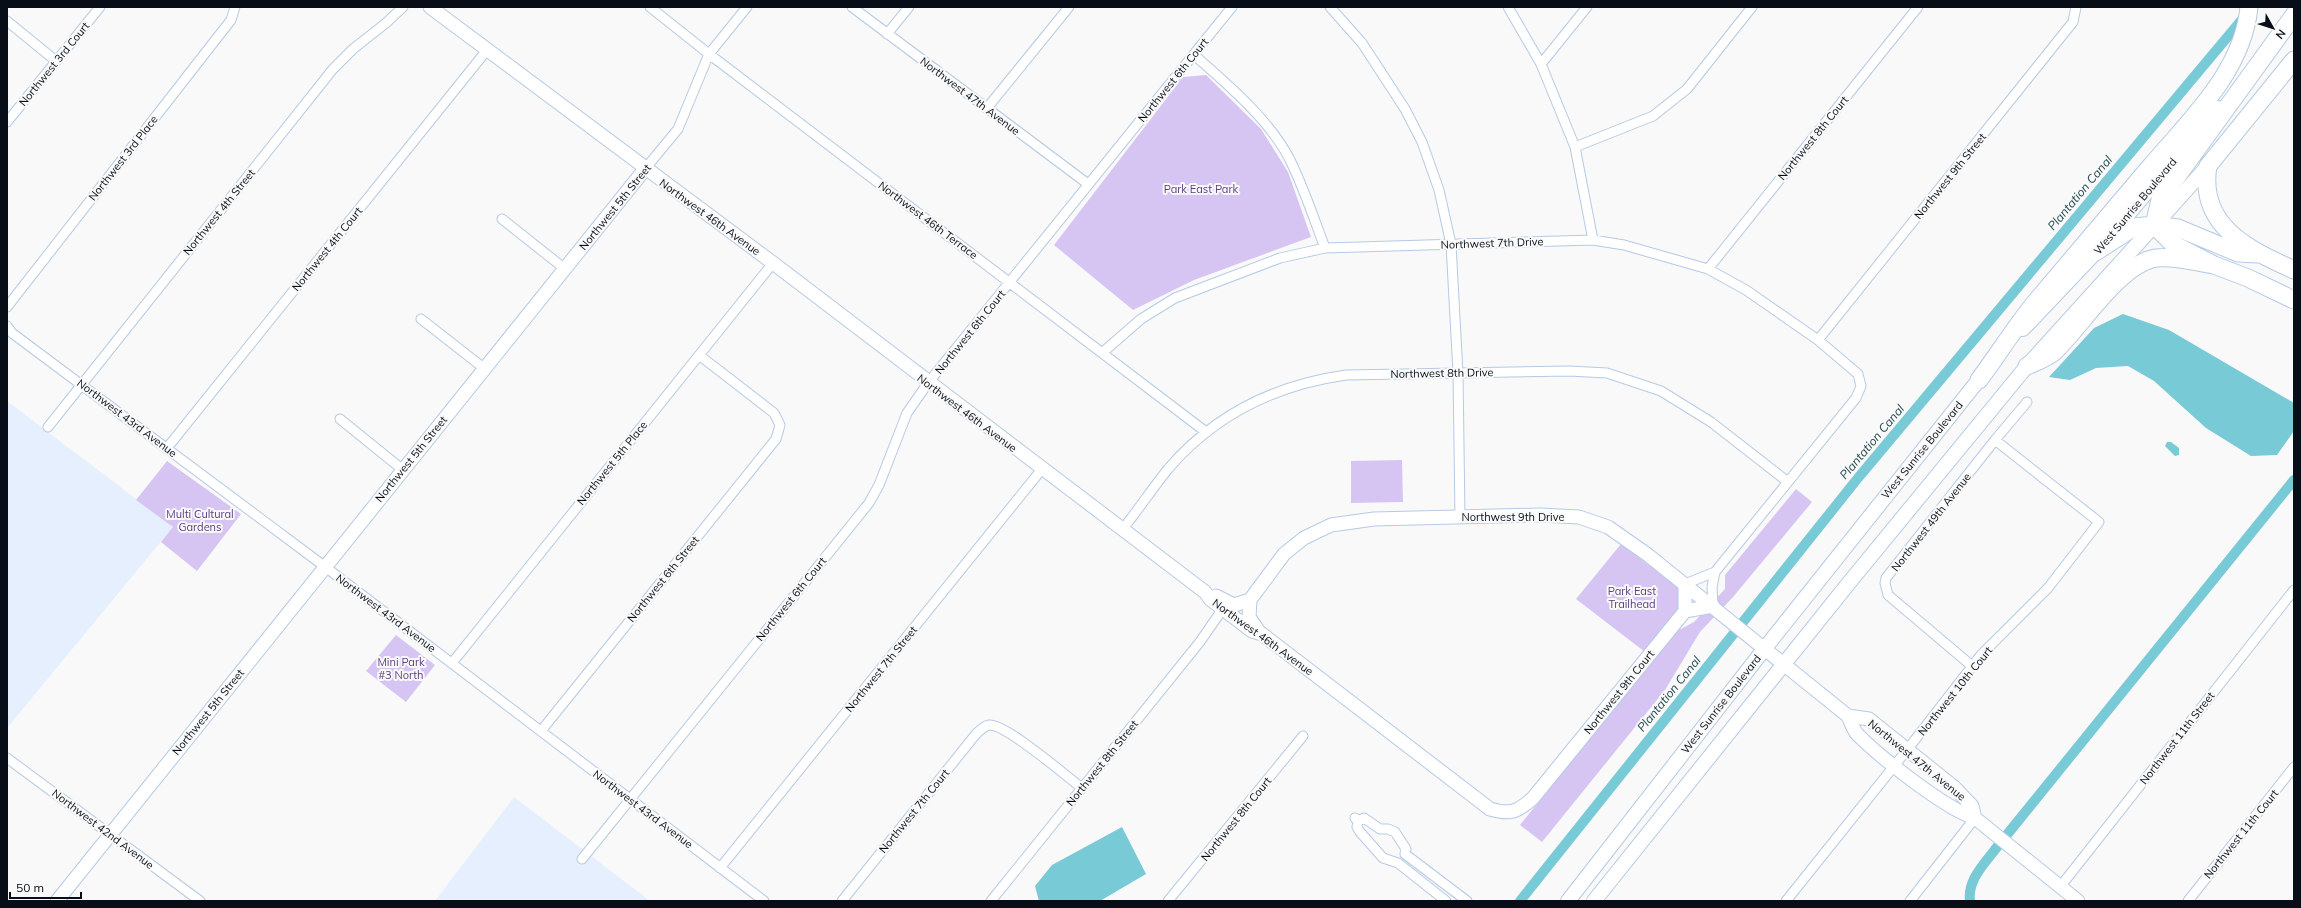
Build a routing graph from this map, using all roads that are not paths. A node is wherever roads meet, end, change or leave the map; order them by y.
1 (100, 7) edge
2 (235, 7) edge
3 (403, 7) edge
4 (430, 7) edge
5 (650, 7) edge
6 (747, 7) edge
7 (852, 7) edge
8 (909, 7) edge
9 (1069, 7) edge
10 (1232, 7) edge
11 (1330, 7) edge
12 (1508, 7) edge
13 (1587, 7) edge
14 (1752, 7) edge
15 (1918, 7) edge
16 (2249, 7) edge
17 (2076, 8) edge
18 (2294, 15) edge
19 (7, 21) edge
20 (887, 34) junction
21 (2270, 46) junction
22 (487, 50) junction
23 (708, 54) junction
24 (1194, 54) junction
25 (2294, 60) edge
26 (56, 62) junction
27 (1541, 64) junction
28 (987, 108) junction
29 (7, 122) edge
30 (1576, 147) junction
31 (2208, 166) junction
32 (645, 169) junction
33 (1088, 184) junction
34 (502, 219) dead end
35 (2154, 225) junction
36 (1594, 240) junction
37 (1451, 244) junction
38 (1325, 248) junction
39 (2097, 251) junction
40 (2258, 254) junction
41 (773, 263) junction
42 (2214, 265) junction
43 (565, 269) junction
44 (1708, 269) junction
45 (2294, 270) edge
46 (1010, 283) junction
47 (2294, 300) edge
48 (7, 307) edge
49 (421, 319) dead end
50 (7, 326) edge
51 (1818, 340) junction
52 (1102, 353) junction
53 (699, 355) junction
54 (2027, 366) junction
55 (485, 369) junction
56 (1458, 373) junction
57 (1979, 380) junction
58 (928, 383) junction
59 (81, 384) junction
60 (2028, 402) dead end
61 (340, 419) dead end
62 (48, 427) dead end
63 (1206, 432) junction
64 (1995, 440) junction
65 (167, 448) junction
66 (1042, 469) junction
67 (403, 470) junction
68 (1788, 482) junction
69 (1460, 517) junction
70 (1122, 530) junction
71 (324, 566) junction
72 (1715, 572) junction
73 (1685, 584) junction
74 (2294, 590) edge
75 (1250, 600) junction
76 (1220, 603) junction
77 (1715, 607) junction
78 (1685, 611) junction
79 (1238, 620) junction
80 (1212, 625) junction
81 (1262, 634) junction
82 (1765, 648) junction
83 (452, 663) junction
84 (1784, 665) junction
85 (1972, 666) junction
86 (1848, 716) junction
87 (541, 731) junction
88 (1303, 736) dead end
89 (1908, 750) junction
90 (7, 758) edge
91 (1895, 766) junction
92 (2294, 767) edge
93 (1082, 788) junction
94 (630, 799) junction
95 (1506, 813) joint
96 (1975, 818) junction
97 (1380, 829) junction
98 (110, 834) junction
99 (1369, 842) junction
100 (582, 859) dead end
101 (720, 868) junction
102 (2060, 887) junction
103 (57, 901) edge
104 (200, 901) edge
105 (764, 901) edge
106 (842, 901) edge
107 (991, 901) edge
108 (1168, 901) edge
109 (1446, 901) edge
110 (1467, 901) edge
111 (1568, 901) edge
112 (1594, 901) edge
113 (1786, 901) edge
114 (1910, 901) edge
115 (2078, 901) edge
116 (2188, 901) edge

1 - 26 street, Northwest 3rd Court
2 - 48 street, Northwest 3rd Place
3 - 59 street, Northwest 4th Street
4 - 22 street, Northwest 46th Avenue
5 - 23 street, Northwest 46th Terrace
6 - 23 street, Northwest 5th Street
7 - 20 street, Northwest 47th Avenue
8 - 20 street
9 - 28 street
10 - 24 street, Northwest 6th Court
11 - 37 street
12 - 27 street
13 - 27 street
14 - 30 street
15 - 44 street, Northwest 8th Court
16 - 57 highway
17 - 51 street, Northwest 9th Street
18 - 21 highway, West Sunrise Boulevard
19 - 26 street
20 - 28 street, Northwest 47th Avenue
21 - 35 highway
21 - 39 main road, West Sunrise Boulevard
22 - 32 street, Northwest 46th Avenue
22 - 65 street, Northwest 4th Court
23 - 32 street, Northwest 5th Street
23 - 46 street, Northwest 46th Terrace
24 - 33 street, Northwest 6th Court
24 - 38 street
25 - 31 highway
26 - 29 street, Northwest 3rd Court
27 - 30 street
28 - 33 street, Northwest 47th Avenue
30 - 36 street
31 - 35 main road
31 - 40 highway
32 - 41 street, Northwest 46th Avenue
32 - 43 street, Northwest 5th Street
33 - 46 street, Northwest 6th Court
34 - 43 street
35 - 39 highway
35 - 40 highway
35 - 42 highway
35 - 54 main road
36 - 37 street, Northwest 7th Drive
36 - 44 street, Northwest 7th Drive
37 - 38 street, Northwest 7th Drive
37 - 56 street
38 - 52 street, Northwest 7th Drive
39 - 57 main road, West Sunrise Boulevard
40 - 45 highway
41 - 53 street, Northwest 5th Place
41 - 58 street, Northwest 46th Avenue
42 - 47 highway
42 - 54 highway
43 - 55 street, Northwest 5th Street
44 - 51 street, Northwest 7th Drive
46 - 52 street, Northwest 46th Terrace
46 - 58 street, Northwest 6th Court
49 - 55 street
50 - 59 street, Northwest 43rd Avenue
51 - 68 street, Northwest 7th Drive
52 - 63 street, Northwest 46th Terrace
53 - 83 street, Northwest 5th Place
53 - 87 street, Northwest 6th Street
54 - 84 main road
55 - 67 street, Northwest 5th Street
56 - 63 street, Northwest 8th Drive
56 - 68 street, Northwest 8th Drive
56 - 69 street
57 - 82 main road, West Sunrise Boulevard
58 - 66 street, Northwest 46th Avenue
58 - 94 street, Northwest 6th Court
59 - 62 street, Northwest 4th Street
59 - 65 street, Northwest 43rd Avenue
60 - 64 street, Northwest 49th Avenue
61 - 67 street
63 - 70 street, Northwest 8th Drive
64 - 85 street, Northwest 49th Avenue
64 - 85 street, Northwest 10th Court
65 - 71 street, Northwest 43rd Avenue
66 - 70 street, Northwest 46th Avenue
66 - 101 street, Northwest 7th Street
67 - 71 street, Northwest 5th Street
68 - 72 street
69 - 73 street, Northwest 9th Drive
69 - 75 street, Northwest 9th Drive
70 - 76 street, Northwest 46th Avenue
71 - 83 street, Northwest 43rd Avenue
71 - 98 street, Northwest 5th Street
72 - 73 street
72 - 77 street
73 - 77 street, Northwest 9th Drive
73 - 78 street
74 - 102 street, Northwest 11th Street
75 - 76 street
75 - 81 street
76 - 79 street, Northwest 46th Avenue
76 - 80 street, Northwest 8th Street
77 - 78 street
77 - 82 street, Northwest 9th Drive
78 - 95 street, Northwest 9th Court
79 - 80 street
79 - 81 street, Northwest 46th Avenue
80 - 93 street, Northwest 8th Street
81 - 95 street, Northwest 46th Avenue
82 - 84 street, Northwest 47th Avenue
82 - 111 main road, West Sunrise Boulevard
83 - 87 street, Northwest 43rd Avenue
84 - 86 street, Northwest 47th Avenue
84 - 112 main road
85 - 89 street, Northwest 10th Court
86 - 89 street, Northwest 47th Avenue
86 - 91 street, Northwest 47th Avenue
87 - 94 street, Northwest 43rd Avenue
88 - 108 street, Northwest 8th Court
89 - 91 street, Northwest 10th Court
89 - 96 street, Northwest 47th Avenue
90 - 98 street, Northwest 42nd Avenue
91 - 96 street, Northwest 47th Avenue
91 - 113 street, Northwest 10th Court
92 - 116 street, Northwest 11th Court
93 - 106 street, Northwest 7th Court
93 - 107 street, Northwest 8th Street
94 - 100 street, Northwest 6th Court
94 - 101 street, Northwest 43rd Avenue
96 - 102 street, Northwest 47th Avenue
96 - 114 street
97 - 99 street
97 - 99 street
97 - 110 street
98 - 103 street, Northwest 5th Street
98 - 104 street, Northwest 42nd Avenue
99 - 109 street
101 - 105 street, Northwest 43rd Avenue
102 - 115 street, Northwest 47th Avenue

